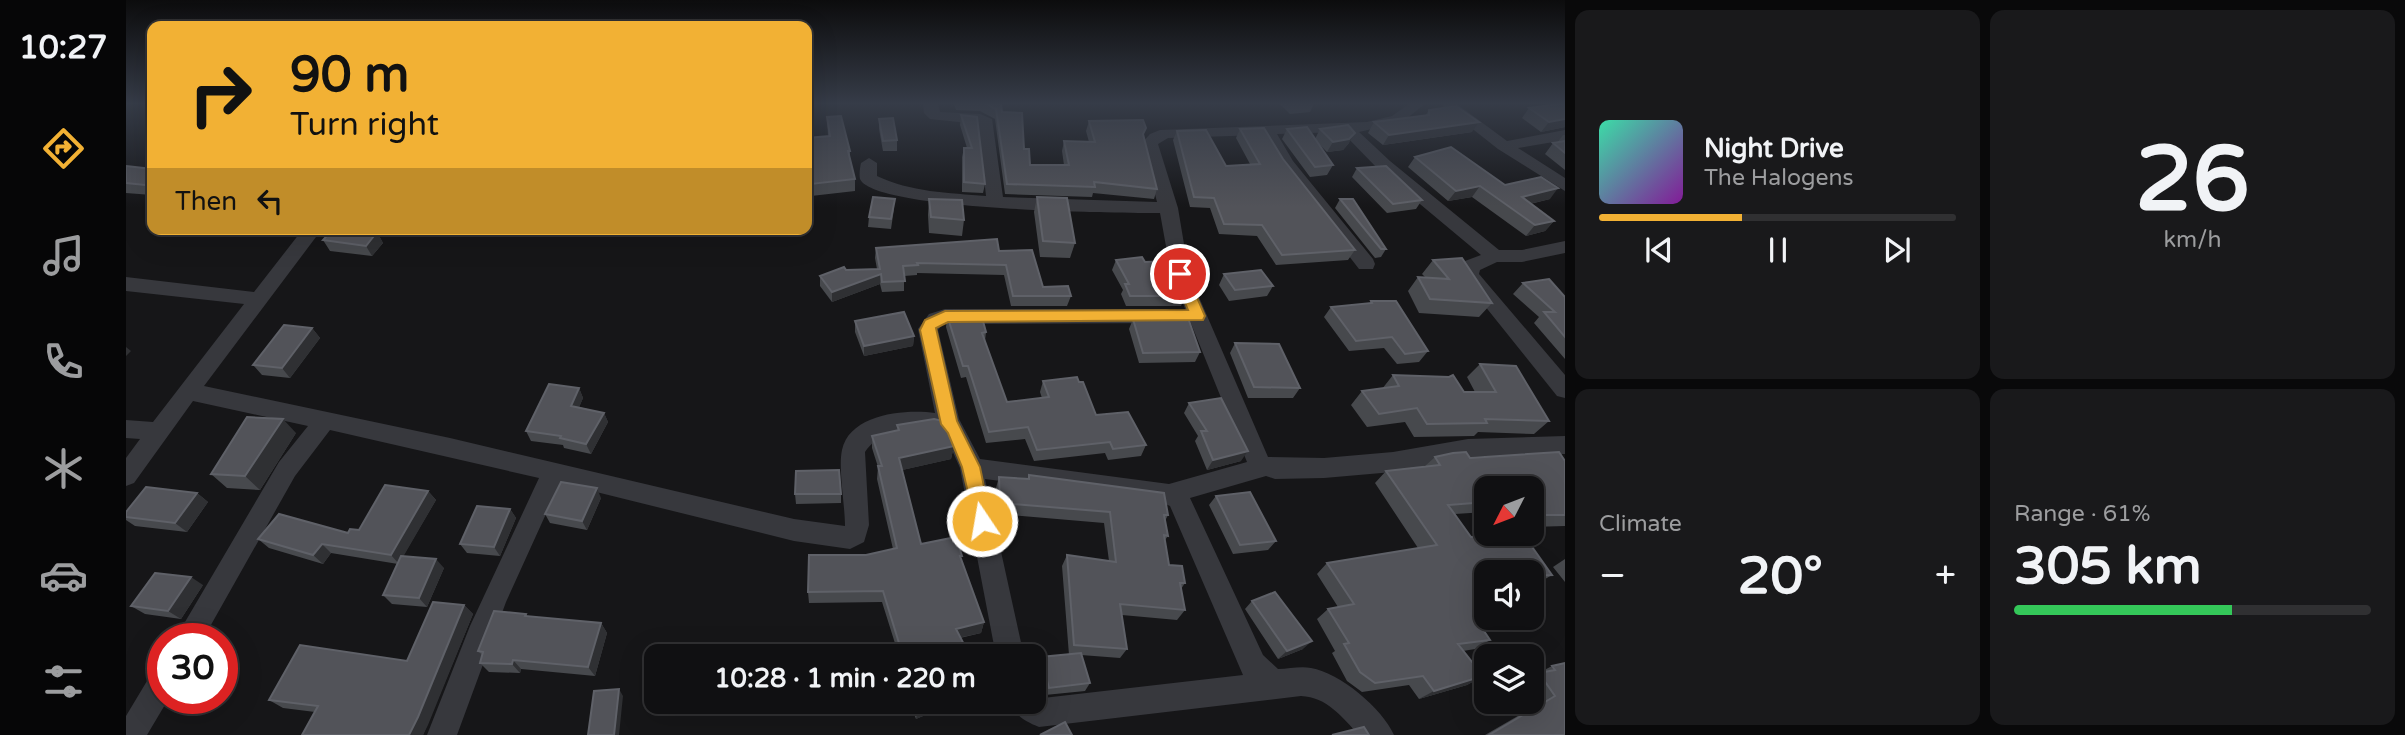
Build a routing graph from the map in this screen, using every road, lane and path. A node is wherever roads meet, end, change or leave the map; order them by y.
1 (988, 138) edge
2 (1155, 138) edge
3 (1271, 138) edge
4 (1356, 138) edge
5 (1494, 138) edge
6 (1547, 138) edge
7 (1504, 146) junction
8 (869, 163) dead end
9 (1565, 186) edge
10 (995, 203) junction
11 (1168, 208) junction
12 (308, 235) edge
13 (1565, 247) edge
14 (1495, 256) junction
15 (1366, 264) dead end
16 (126, 284) edge
17 (258, 299) junction
18 (1198, 316) junction
19 (1564, 387) edge
20 (188, 391) junction
21 (326, 421) junction
22 (949, 424) junction
23 (126, 429) edge
24 (156, 431) junction
25 (1565, 445) edge
26 (1260, 465) junction
27 (971, 467) junction
28 (553, 473) junction
29 (126, 476) edge
30 (1171, 493) junction
31 (197, 623) edge
32 (1008, 644) edge
33 (1278, 685) junction
34 (147, 708) edge
35 (1046, 712) edge
36 (131, 735) edge
37 (442, 735) edge
38 (1378, 735) edge

1 - 10 street
2 - 11 street
3 - 15 street
4 - 14 street
5 - 7 street
6 - 7 street
7 - 9 street
8 - 10 street
10 - 11 street
11 - 18 street
12 - 17 street
13 - 14 street
14 - 19 street
16 - 17 street
17 - 20 street
18 - 22 street
18 - 26 street
20 - 21 street
20 - 24 street
21 - 28 street
21 - 31 street
22 - 27 street
22 - 28 street
23 - 24 street
24 - 29 street
25 - 26 street
26 - 30 street
27 - 30 street
27 - 32 street
28 - 37 street
30 - 33 street
33 - 35 street
33 - 38 street
34 - 36 street

